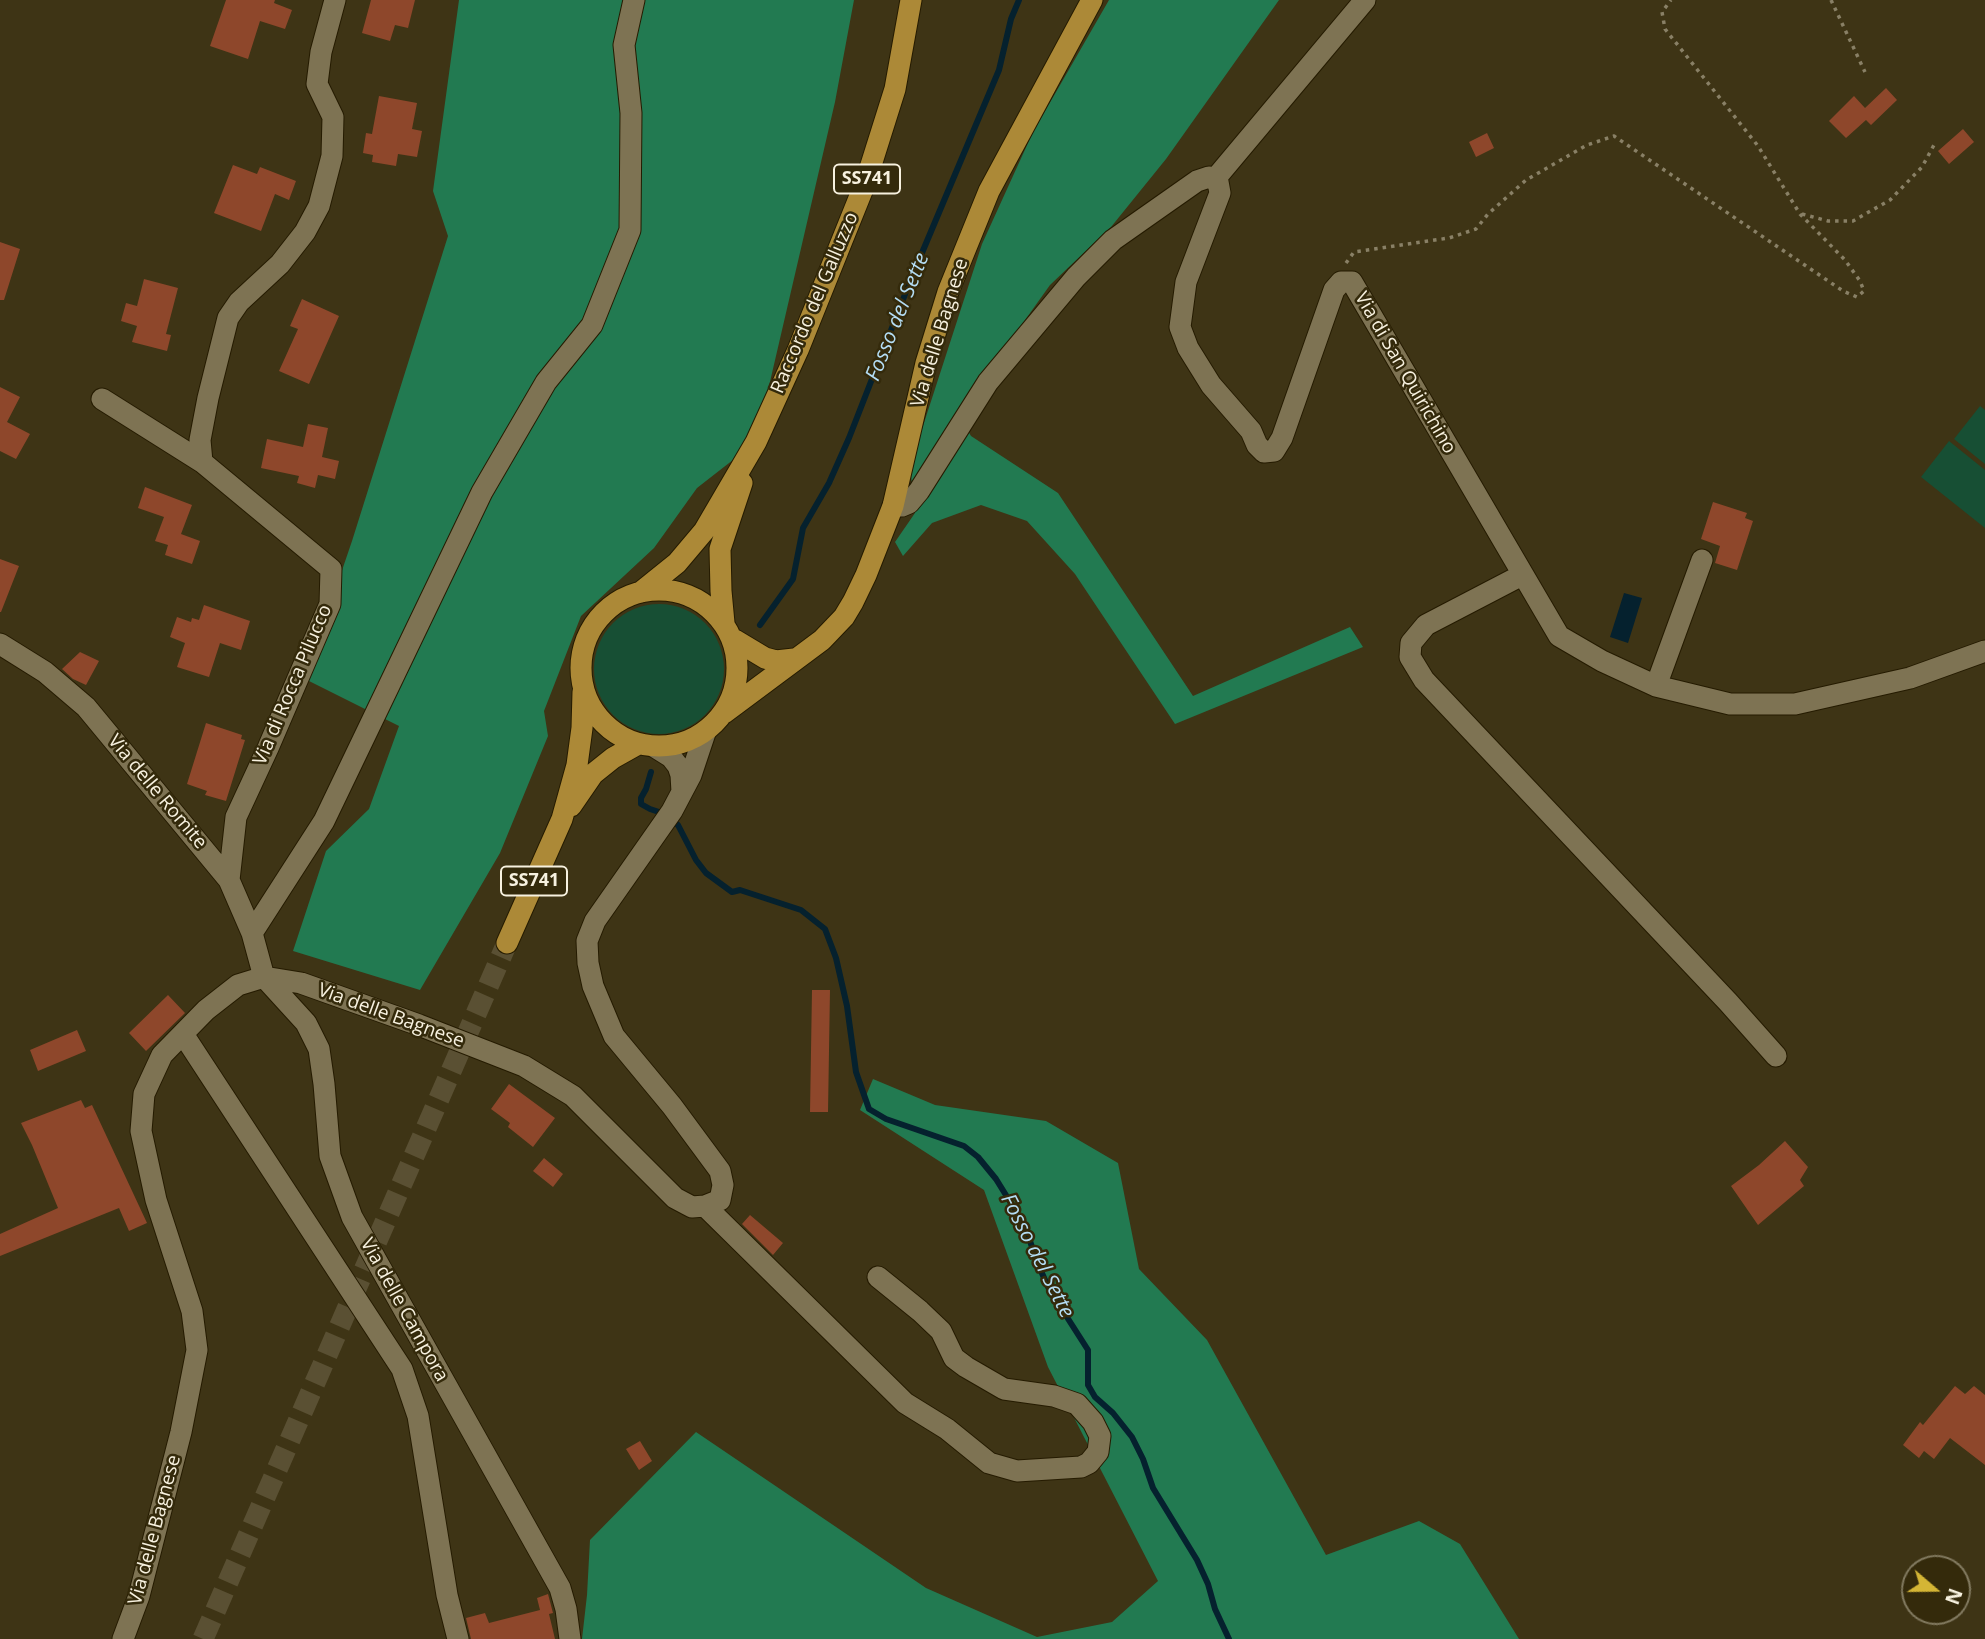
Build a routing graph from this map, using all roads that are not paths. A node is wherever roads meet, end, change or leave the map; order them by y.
1 (335, 0) edge
2 (634, 0) edge
3 (911, 0) edge
4 (1092, 0) edge
5 (1365, 0) edge
6 (1215, 179) junction
7 (102, 399) dead end
8 (756, 442) junction
9 (202, 462) junction
10 (892, 506) junction
11 (1702, 560) dead end
12 (1522, 575) junction
13 (640, 592) junction
14 (729, 632) junction
15 (0, 644) edge
16 (1985, 651) edge
17 (794, 659) junction
18 (1656, 686) junction
19 (583, 687) junction
20 (724, 713) junction
21 (705, 733) junction
22 (646, 746) junction
23 (677, 802) junction
24 (562, 819) junction
25 (229, 880) junction
26 (252, 933) junction
27 (507, 943) tunnel mouth
28 (264, 976) junction
29 (183, 1034) junction
30 (1776, 1056) dead end
31 (705, 1206) junction
32 (878, 1278) dead end
33 (123, 1639) edge
34 (458, 1639) edge
35 (570, 1639) edge

1 - 9 street
2 - 26 street
3 - 8 main road, Raccordo del Galluzzo / SS741
4 - 10 main road, Via delle Bagnese
5 - 6 street
6 - 10 street
6 - 12 street, Via di San Quirichino
7 - 9 street, Via di Rocca Pilucco
8 - 13 main road, Raccordo del Galluzzo / SS741
8 - 14 main road, Raccordo del Galluzzo / SS741
9 - 25 street, Via di Rocca Pilucco
10 - 17 main road, Via delle Bagnese
11 - 18 street
12 - 18 street, Via di San Quirichino
12 - 30 street
13 - 14 main road, SS741
13 - 19 main road, SS741
14 - 17 main road
14 - 20 main road, SS741
15 - 25 street, Via delle Romite
16 - 18 street, Via di San Quirichino
17 - 20 main road, Via delle Bagnese
19 - 22 main road, SS741
19 - 24 main road, SS741
20 - 21 main road, SS741
21 - 22 main road, SS741
21 - 23 street
22 - 23 street
22 - 24 main road, SS741
23 - 31 street
24 - 27 main road, SS741
25 - 26 street, Via delle Romite
26 - 28 street, Via delle Romite
28 - 29 street, Via delle Bagnese
28 - 31 street, Via delle Bagnese
28 - 35 street, Via delle Campora
29 - 33 street, Via delle Bagnese
29 - 34 street
31 - 32 street

